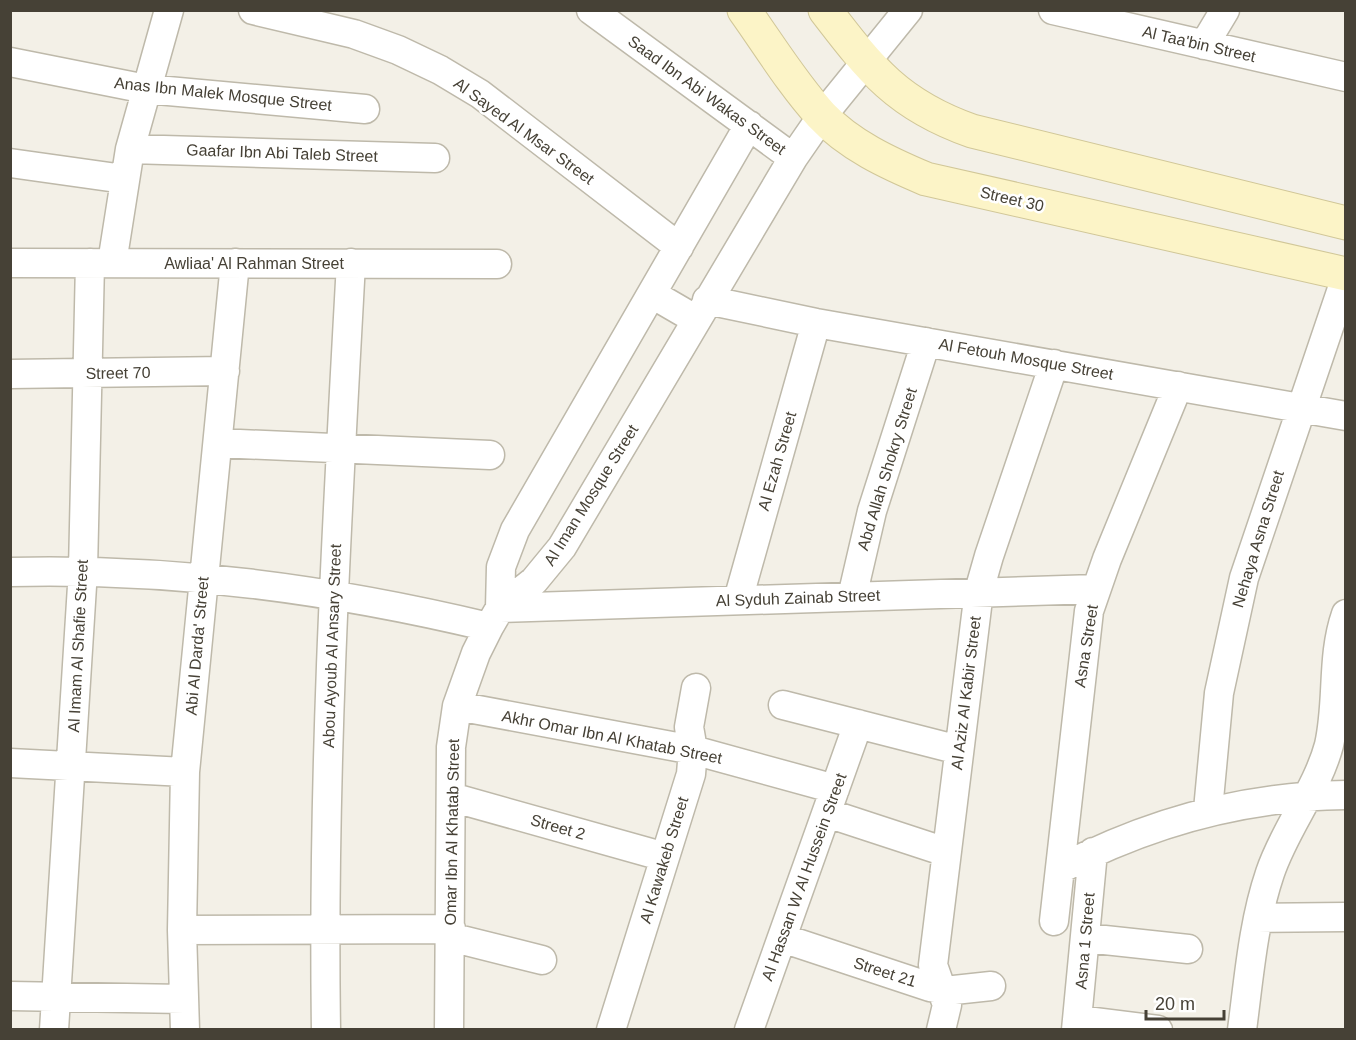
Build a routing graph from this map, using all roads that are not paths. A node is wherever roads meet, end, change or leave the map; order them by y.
1 (169, 10) edge
2 (253, 10) edge
3 (591, 10) edge
4 (744, 10) edge
5 (825, 10) edge
6 (908, 10) edge
7 (1225, 10) edge
8 (1070, 12) edge
9 (1204, 45) junction
10 (10, 62) edge
11 (865, 62) junction
12 (1346, 77) edge
13 (146, 89) junction
14 (365, 109) dead end
15 (822, 116) junction
16 (749, 125) junction
17 (129, 149) junction
18 (435, 158) dead end
19 (792, 158) junction
20 (10, 163) edge
21 (124, 179) junction
22 (1346, 223) edge
23 (679, 247) junction
24 (10, 263) edge
25 (101, 263) junction
26 (235, 263) junction
27 (351, 263) junction
28 (497, 264) dead end
29 (1346, 275) edge
30 (652, 294) junction
31 (701, 310) junction
32 (816, 323) junction
33 (926, 342) junction
34 (1054, 364) junction
35 (225, 371) junction
36 (87, 373) junction
37 (10, 374) edge
38 (1178, 386) junction
39 (1299, 408) junction
40 (1346, 416) edge
41 (218, 443) junction
42 (341, 448) junction
43 (490, 454) dead end
44 (83, 570) junction
45 (10, 572) edge
46 (203, 577) junction
47 (1096, 589) junction
48 (979, 591) junction
49 (333, 593) junction
50 (852, 597) junction
51 (738, 600) junction
52 (1346, 614) edge
53 (494, 617) junction
54 (1340, 672) edge
55 (696, 688) dead end
56 (783, 705) dead end
57 (457, 706) junction
58 (858, 724) junction
59 (693, 750) junction
60 (959, 750) junction
61 (10, 763) edge
62 (70, 767) junction
63 (185, 772) junction
64 (1308, 795) junction
65 (1346, 795) edge
66 (451, 797) junction
67 (831, 801) junction
68 (1208, 810) junction
69 (946, 852) junction
70 (1093, 852) junction
71 (665, 857) junction
72 (1059, 869) junction
73 (1346, 917) edge
74 (1258, 918) junction
75 (1054, 921) dead end
76 (182, 930) junction
77 (324, 930) junction
78 (450, 933) junction
79 (782, 938) junction
80 (1086, 938) junction
81 (1188, 949) dead end
82 (542, 960) dead end
83 (991, 986) dead end
84 (943, 989) junction
85 (10, 996) edge
86 (56, 996) junction
87 (184, 999) junction
88 (1077, 1025) edge
89 (54, 1029) edge
90 (185, 1029) edge
91 (326, 1029) edge
92 (449, 1029) edge
93 (611, 1029) edge
94 (749, 1029) edge
95 (941, 1029) edge
96 (1158, 1029) edge
97 (1242, 1029) edge

1 - 13 street, Al Imam Al Shafie Street
2 - 23 street, Al Sayed Al Msar Street
3 - 16 street, Saad Ibn Abi Wakas Street
4 - 15 street, Street 30
5 - 11 street
6 - 11 street, Al Iman Mosque Street
7 - 9 street
8 - 9 street, Al Taa'bin Street
9 - 12 street, Al Taa'bin Street
10 - 13 street, Anas Ibn Malek Mosque Street
11 - 15 street, Al Iman Mosque Street
11 - 22 street
13 - 14 street, Anas Ibn Malek Mosque Street
13 - 17 street, Al Imam Al Shafie Street
15 - 19 street, Al Iman Mosque Street
15 - 29 street, Street 30
16 - 19 street, Saad Ibn Abi Wakas Street
16 - 23 street
17 - 18 street, Gaafar Ibn Abi Taleb Street
17 - 21 street, Al Imam Al Shafie Street
19 - 31 street, Al Iman Mosque Street
20 - 21 street
21 - 25 street, Al Imam Al Shafie Street
23 - 30 street
24 - 25 street, Awliaa' Al Rahman Street
25 - 26 street, Awliaa' Al Rahman Street
25 - 36 street, Al Imam Al Shafie Street
26 - 27 street, Awliaa' Al Rahman Street
26 - 35 street, Abi Al Darda' Street
27 - 28 street, Awliaa' Al Rahman Street
27 - 42 street, Abou Ayoub Al Ansary Street
29 - 39 street, Nehaya Asna Street
30 - 31 street, Al Fetouh Mosque Street
30 - 53 street
31 - 32 street, Al Fetouh Mosque Street
31 - 53 street, Al Iman Mosque Street
32 - 33 street, Al Fetouh Mosque Street
32 - 51 street, Al Ezah Street
33 - 34 street, Al Fetouh Mosque Street
33 - 50 street, Abd Allah Shokry Street
34 - 38 street, Al Fetouh Mosque Street
34 - 48 street, Al Aziz Al Kabir Street
35 - 36 street, Street 70
35 - 41 street, Abi Al Darda' Street
36 - 37 street, Street 70
36 - 44 street, Al Imam Al Shafie Street
38 - 39 street, Al Fetouh Mosque Street
38 - 47 street, Asna Street
39 - 40 street, Al Fetouh Mosque Street
39 - 68 street, Nehaya Asna Street
41 - 42 street
41 - 46 street, Abi Al Darda' Street
42 - 43 street
42 - 49 street, Abou Ayoub Al Ansary Street
44 - 45 street
44 - 46 street
44 - 62 street, Al Imam Al Shafie Street
46 - 49 street
46 - 63 street, Abi Al Darda' Street
47 - 48 street, Al Syduh Zainab Street
47 - 72 street, Asna Street
48 - 50 street, Al Syduh Zainab Street
48 - 60 street, Al Aziz Al Kabir Street
49 - 53 street
49 - 77 street, Abou Ayoub Al Ansary Street
50 - 51 street, Al Syduh Zainab Street
51 - 53 street, Al Syduh Zainab Street
52 - 54 street
53 - 57 street, Omar Ibn Al Khatab Street
54 - 64 street
55 - 59 street, Al Kawakeb Street
56 - 58 street
57 - 59 street, Akhr Omar Ibn Al Khatab Street
57 - 66 street, Omar Ibn Al Khatab Street
58 - 60 street
58 - 67 street, Al Hassan W Al Hussein Street
59 - 67 street, Akhr Omar Ibn Al Khatab Street
59 - 71 street, Al Kawakeb Street
60 - 69 street, Al Aziz Al Kabir Street
61 - 62 street
62 - 63 street
62 - 86 street, Al Imam Al Shafie Street
63 - 76 street, Abi Al Darda' Street
64 - 65 street
64 - 68 street
64 - 74 street
66 - 71 street, Street 2
66 - 78 street, Omar Ibn Al Khatab Street
67 - 69 street, Akhr Omar Ibn Al Khatab Street
67 - 79 street, Al Hassan W Al Hussein Street
68 - 70 street
69 - 84 street, Al Aziz Al Kabir Street
70 - 72 street
70 - 80 street, Asna 1 Street
71 - 93 street, Al Kawakeb Street
72 - 75 street, Asna Street
73 - 74 street
74 - 97 street
76 - 77 street
76 - 87 street, Abi Al Darda' Street
77 - 78 street
77 - 91 street, Abou Ayoub Al Ansary Street
78 - 82 street
78 - 92 street, Omar Ibn Al Khatab Street
79 - 84 street, Street 21
79 - 94 street, Al Hassan W Al Hussein Street
80 - 81 street
80 - 88 street, Asna 1 Street
83 - 84 street, Street 21
84 - 95 street, Al Aziz Al Kabir Street
85 - 86 street
86 - 87 street
86 - 89 street, Al Imam Al Shafie Street
87 - 90 street, Abi Al Darda' Street
88 - 96 street

